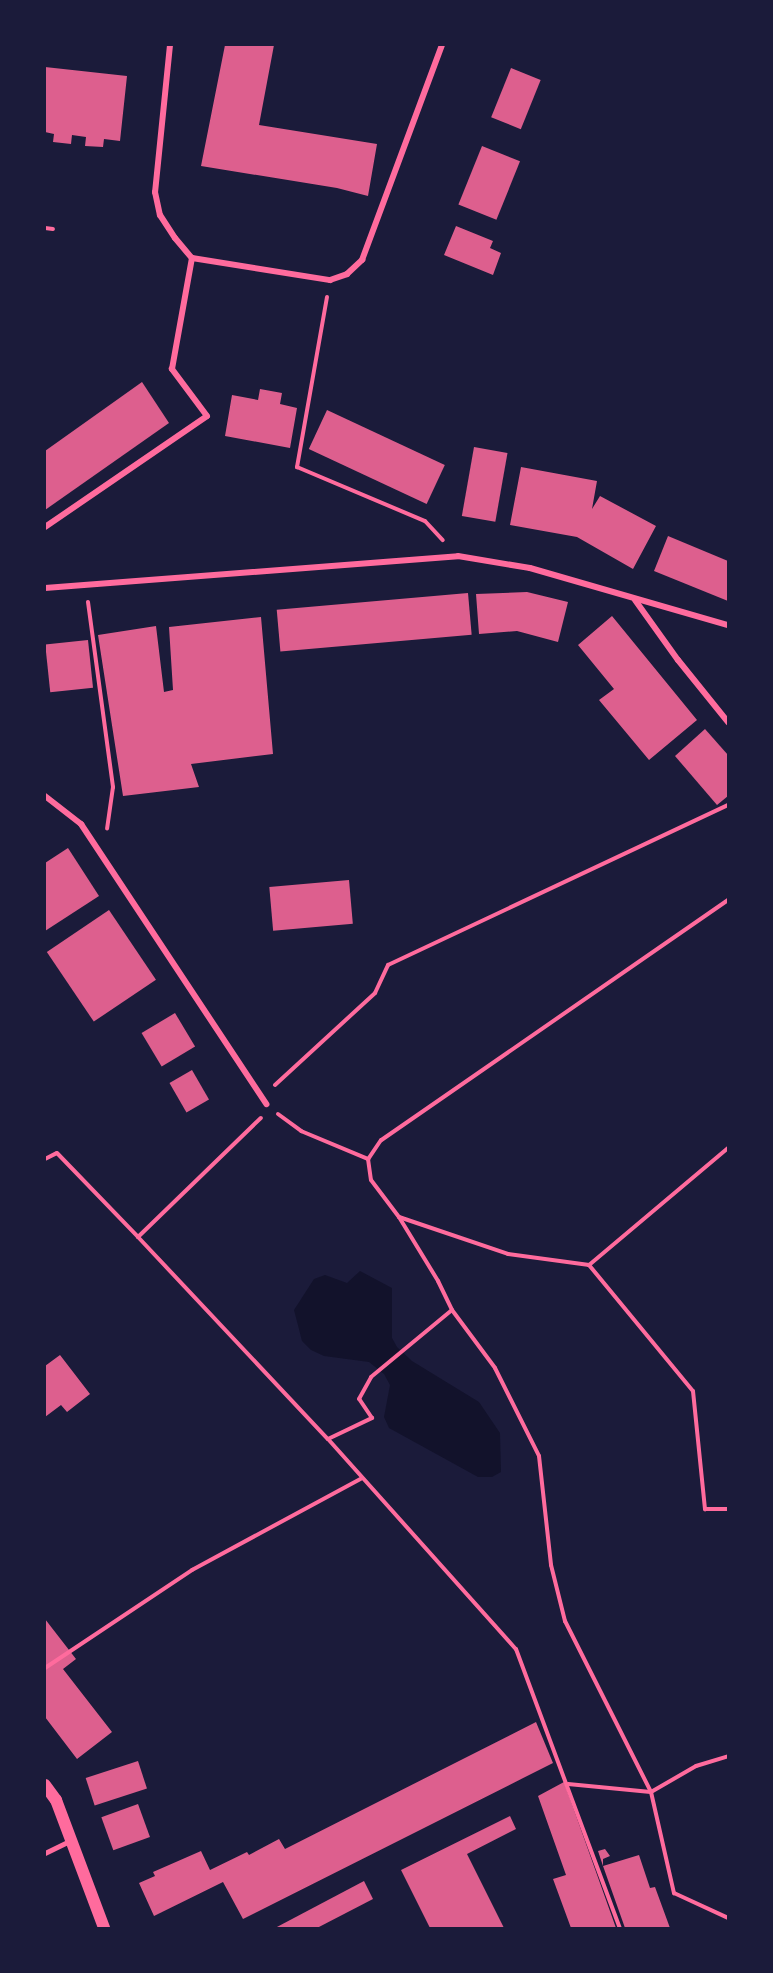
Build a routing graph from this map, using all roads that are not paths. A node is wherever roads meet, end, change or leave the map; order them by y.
1 (170, 45) edge
2 (442, 45) edge
3 (192, 258) junction
4 (45, 527) edge
5 (45, 588) edge
6 (634, 600) junction
7 (728, 625) edge
8 (728, 722) edge
9 (45, 795) edge
10 (266, 1104) road end
11 (45, 1785) edge
12 (70, 1841) junction
13 (45, 1853) edge
14 (104, 1928) edge

1 - 3 street
2 - 3 street
3 - 4 street
5 - 6 street
6 - 7 street
6 - 8 street
9 - 10 street
11 - 12 main road
12 - 13 lane
12 - 14 main road

